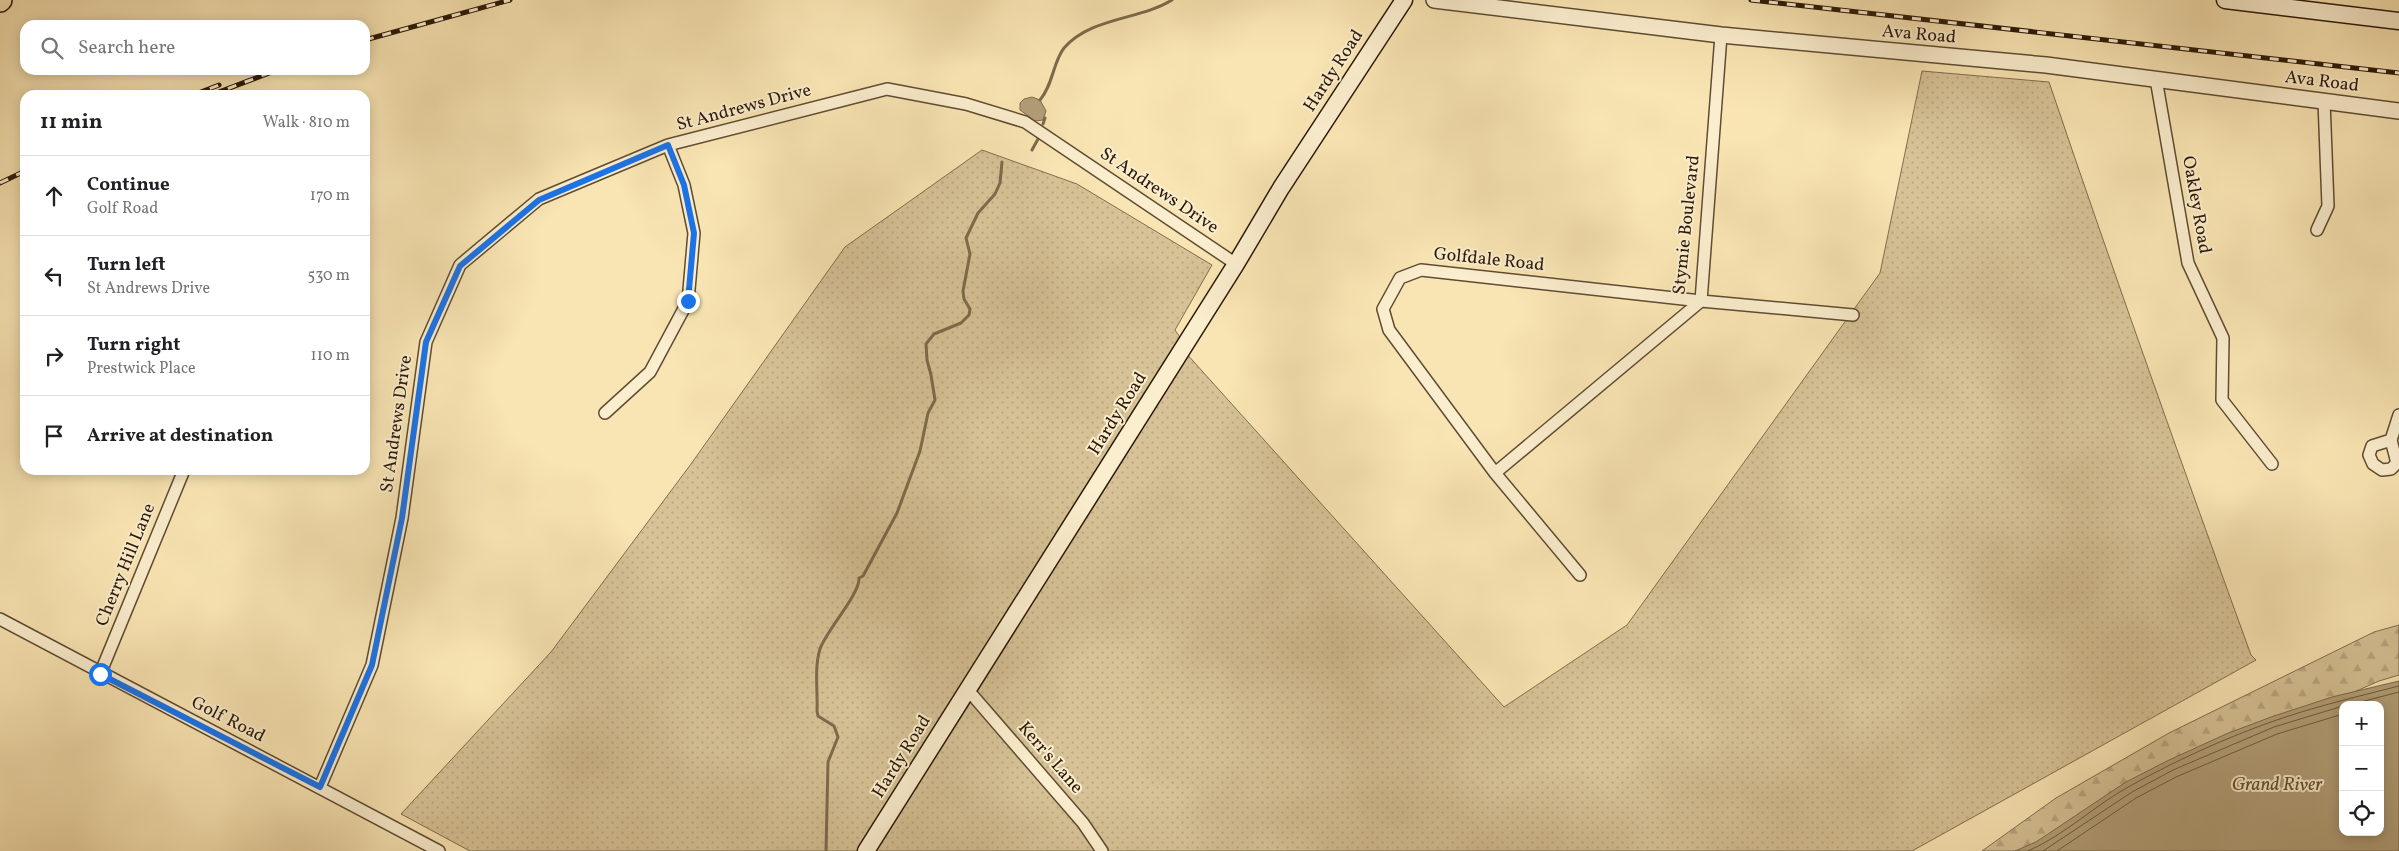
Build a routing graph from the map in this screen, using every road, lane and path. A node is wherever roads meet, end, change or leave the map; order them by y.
1 (1404, 0) edge
2 (1434, 0) edge
3 (2224, 0) edge
4 (2399, 20) edge
5 (1721, 36) junction
6 (2156, 79) junction
7 (2324, 101) junction
8 (2399, 111) edge
9 (668, 145) junction
10 (2316, 230) dead end
11 (1236, 264) junction
12 (1701, 301) junction
13 (1853, 315) dead end
14 (605, 413) dead end
15 (2399, 415) edge
16 (2391, 440) dead end
17 (2272, 464) dead end
18 (1494, 473) junction
19 (182, 475) edge
20 (1580, 575) dead end
21 (0, 619) edge
22 (100, 674) junction
23 (968, 690) junction
24 (320, 787) junction
25 (439, 851) edge
26 (866, 851) edge
27 (1102, 851) edge

1 - 11 main road, Hardy Road
2 - 5 street, Ava Road
3 - 4 main road
5 - 6 street, Ava Road
5 - 12 street, Stymie Boulevard
6 - 7 street, Ava Road
6 - 17 street, Oakley Road
7 - 8 street, Ava Road
7 - 10 street
9 - 11 street, St Andrews Drive
9 - 14 street
9 - 24 street, St Andrews Drive
11 - 23 main road, Hardy Road
12 - 13 street, Golfdale Road
12 - 18 street, Stymie Boulevard
12 - 18 street, Golfdale Road
15 - 16 street
18 - 20 street, Golfdale Road
19 - 22 street, Cherry Hill Lane
21 - 22 street, Golf Road
22 - 24 street, Golf Road
23 - 26 main road, Hardy Road
23 - 27 street, Kerr's Lane
24 - 25 street, Golf Road

